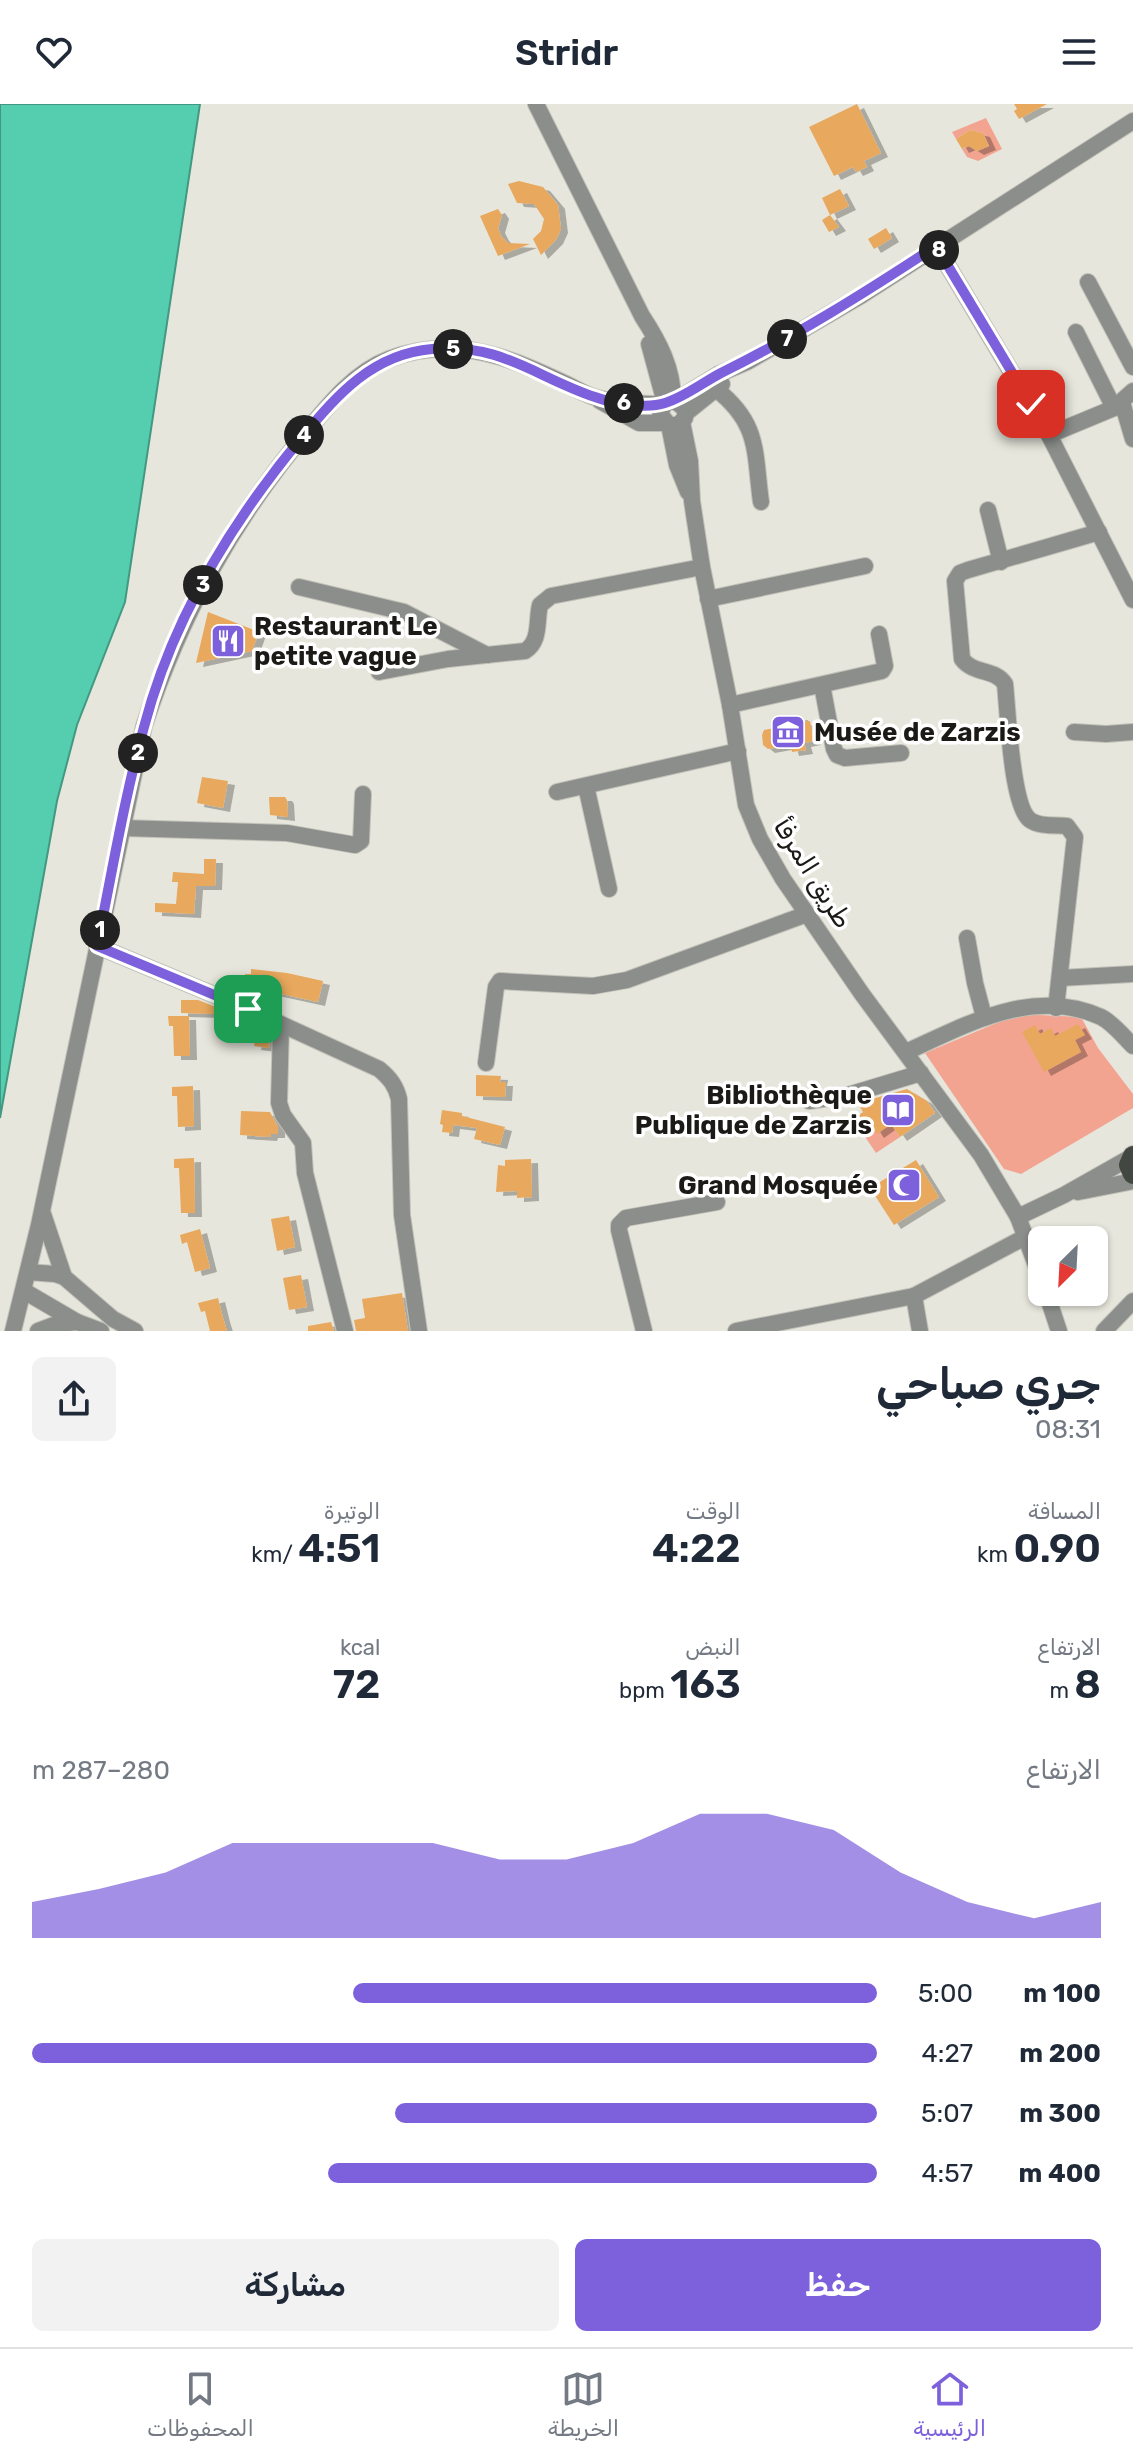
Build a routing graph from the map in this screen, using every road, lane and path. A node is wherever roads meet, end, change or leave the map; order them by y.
1 (536, 104) edge
2 (1133, 121) edge
3 (936, 246) junction
4 (1088, 282) dead end
5 (1076, 332) dead end
6 (747, 362) junction
7 (1132, 365) edge
8 (716, 389) junction
9 (596, 398) junction
10 (1123, 400) edge
11 (672, 411) junction
12 (631, 420) junction
13 (1049, 435) junction
14 (1133, 439) edge
15 (677, 465) junction
16 (692, 501) junction
17 (761, 502) dead end
18 (988, 510) dead end
19 (1099, 532) junction
20 (1001, 562) junction
21 (865, 566) dead end
22 (702, 567) junction
23 (299, 587) dead end
24 (708, 599) junction
25 (1133, 600) edge
26 (879, 634) dead end
27 (487, 655) junction
28 (379, 672) dead end
29 (822, 685) junction
30 (730, 705) junction
31 (1074, 732) dead end
32 (1133, 732) edge
33 (738, 751) junction
34 (901, 753) dead end
35 (586, 786) junction
36 (557, 792) dead end
37 (363, 794) dead end
38 (122, 828) junction
39 (609, 889) dead end
40 (807, 914) junction
41 (967, 938) dead end
42 (97, 946) junction
43 (1133, 974) edge
44 (1060, 978) junction
45 (1056, 1008) junction
46 (984, 1017) junction
47 (281, 1025) junction
48 (1133, 1046) edge
49 (906, 1052) junction
50 (486, 1063) dead end
51 (921, 1073) junction
52 (809, 1101) dead end
53 (1133, 1156) edge
54 (1133, 1174) edge
55 (1133, 1181) edge
56 (1064, 1195) junction
57 (717, 1202) dead end
58 (42, 1208) junction
59 (1018, 1217) junction
60 (1027, 1236) junction
61 (1028, 1239) edge
62 (28, 1272) junction
63 (66, 1279) junction
64 (24, 1291) junction
65 (914, 1296) junction
66 (1133, 1301) edge
67 (1051, 1306) edge
68 (50, 1308) junction
69 (77, 1322) junction
70 (13, 1331) edge
71 (38, 1331) edge
72 (101, 1331) edge
73 (135, 1331) edge
74 (345, 1331) edge
75 (419, 1331) edge
76 (644, 1331) edge
77 (736, 1331) edge
78 (920, 1331) edge
79 (1059, 1331) edge
80 (1104, 1331) edge

1 - 11 street
2 - 3 street
3 - 6 street
3 - 13 street
4 - 7 street
5 - 10 street
6 - 8 street
6 - 11 street
8 - 11 street
8 - 17 street
9 - 11 street
9 - 12 street
9 - 38 street
10 - 13 street
10 - 14 street
11 - 12 street
11 - 15 street
11 - 16 street
12 - 15 street
13 - 19 street
15 - 16 street
16 - 22 street, طريق المرفأ
18 - 20 street
19 - 20 street
19 - 25 street
20 - 44 street
21 - 24 street
22 - 24 street, طريق المرفأ
22 - 27 street
23 - 27 street
24 - 30 street, طريق المرفأ
26 - 29 street
27 - 28 street
29 - 30 street
29 - 34 street
30 - 33 street, طريق المرفأ
31 - 32 street
33 - 35 street
33 - 40 street, طريق المرفأ
35 - 36 street
35 - 39 street
37 - 38 street
38 - 42 street
40 - 49 street, طريق المرفأ
40 - 50 street
41 - 46 street
42 - 47 street
42 - 58 street
43 - 44 street
44 - 45 street
45 - 46 street
45 - 48 street
46 - 49 street
47 - 74 street
47 - 75 street
49 - 51 street, طريق المرفأ
51 - 52 street
51 - 59 street, طريق المرفأ
53 - 54 main road
53 - 56 street
55 - 56 street
56 - 59 street
57 - 76 street
58 - 62 street
58 - 63 street
59 - 60 street, طريق المرفأ
60 - 61 street, طريق المرفأ
60 - 65 street
62 - 63 street
62 - 64 street
63 - 68 street
63 - 73 street
64 - 68 street
64 - 70 street
65 - 77 street
65 - 78 street
66 - 80 street
67 - 79 street
68 - 69 street
69 - 71 street
69 - 72 street

